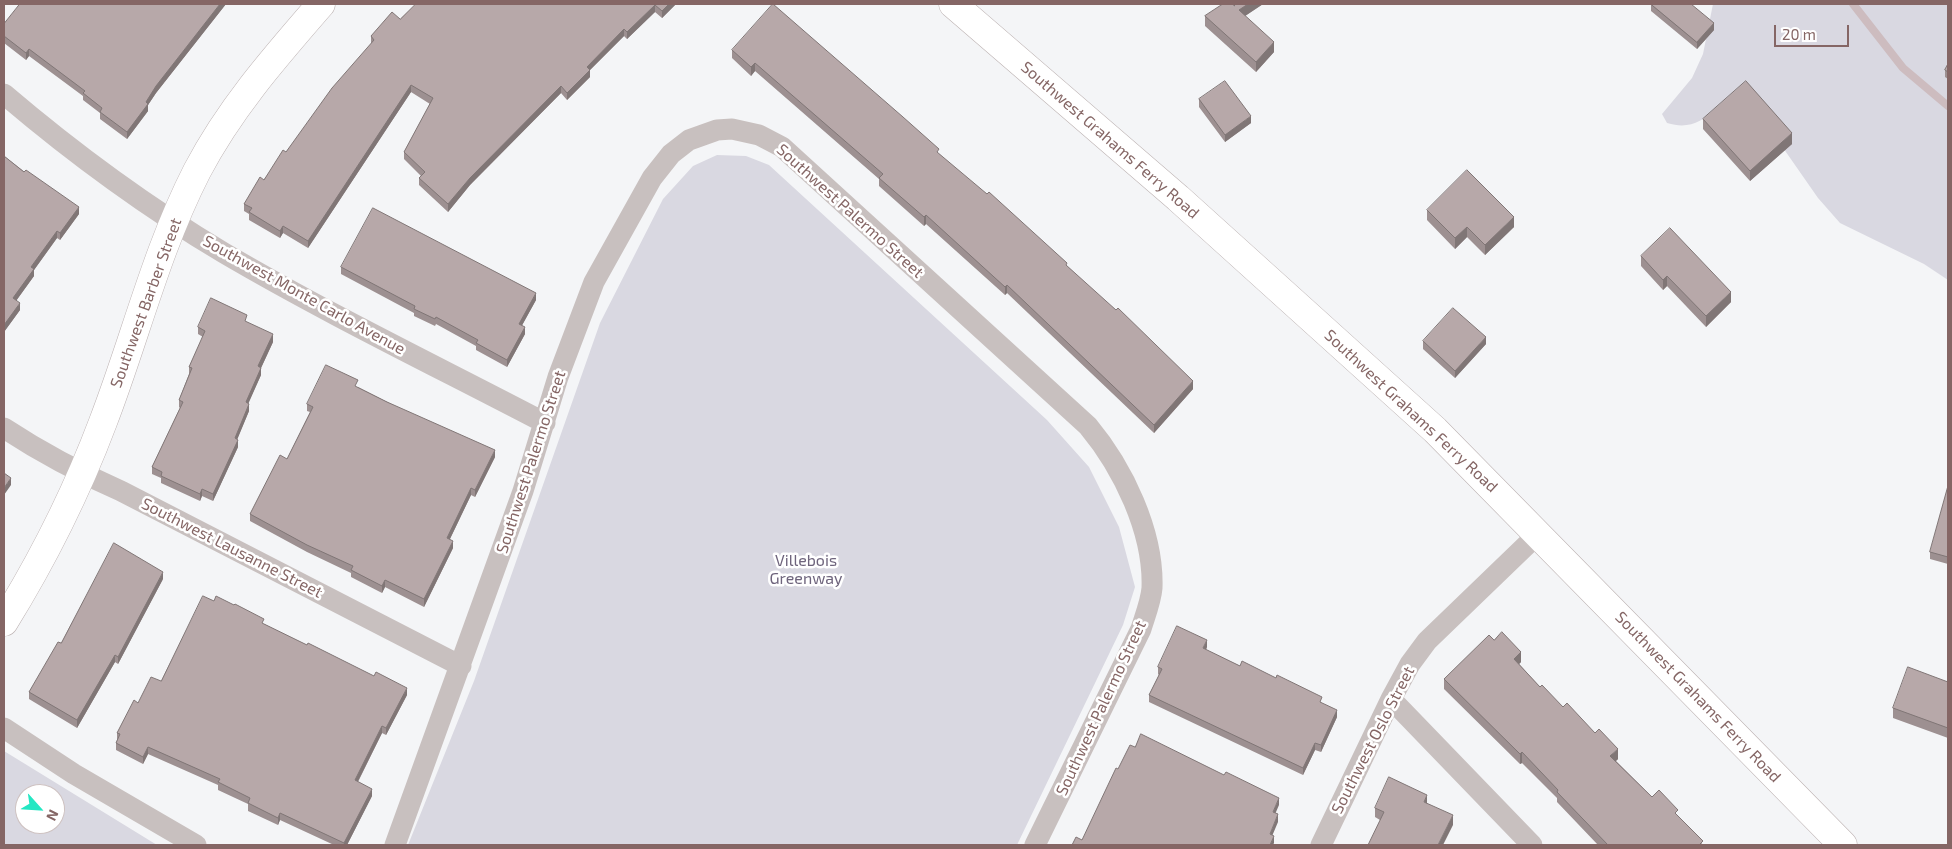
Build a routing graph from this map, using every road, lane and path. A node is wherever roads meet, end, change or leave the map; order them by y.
1 (320, 4) edge
2 (953, 4) edge
3 (4, 94) edge
4 (175, 222) junction
5 (545, 423) junction
6 (4, 428) edge
7 (81, 474) junction
8 (1538, 534) junction
9 (4, 622) edge
10 (461, 666) junction
11 (1391, 699) junction
12 (4, 728) edge
13 (196, 845) edge
14 (395, 845) edge
15 (1035, 845) edge
16 (1321, 845) edge
17 (1532, 845) edge
18 (1843, 845) edge

1 - 4 main road, Southwest Barber Street
2 - 8 main road, Southwest Grahams Ferry Road
3 - 4 street, Southwest Monte Carlo Avenue
4 - 5 street, Southwest Monte Carlo Avenue
4 - 7 main road, Southwest Barber Street
5 - 10 street, Southwest Palermo Street
5 - 15 street, Southwest Palermo Street
6 - 7 street, Southwest Lausanne Street
7 - 9 main road, Southwest Barber Street
7 - 10 street, Southwest Lausanne Street
8 - 11 street, Southwest Oslo Street
8 - 18 main road, Southwest Grahams Ferry Road
10 - 14 street, Southwest Palermo Street
11 - 16 street, Southwest Oslo Street
11 - 17 street
12 - 13 street

